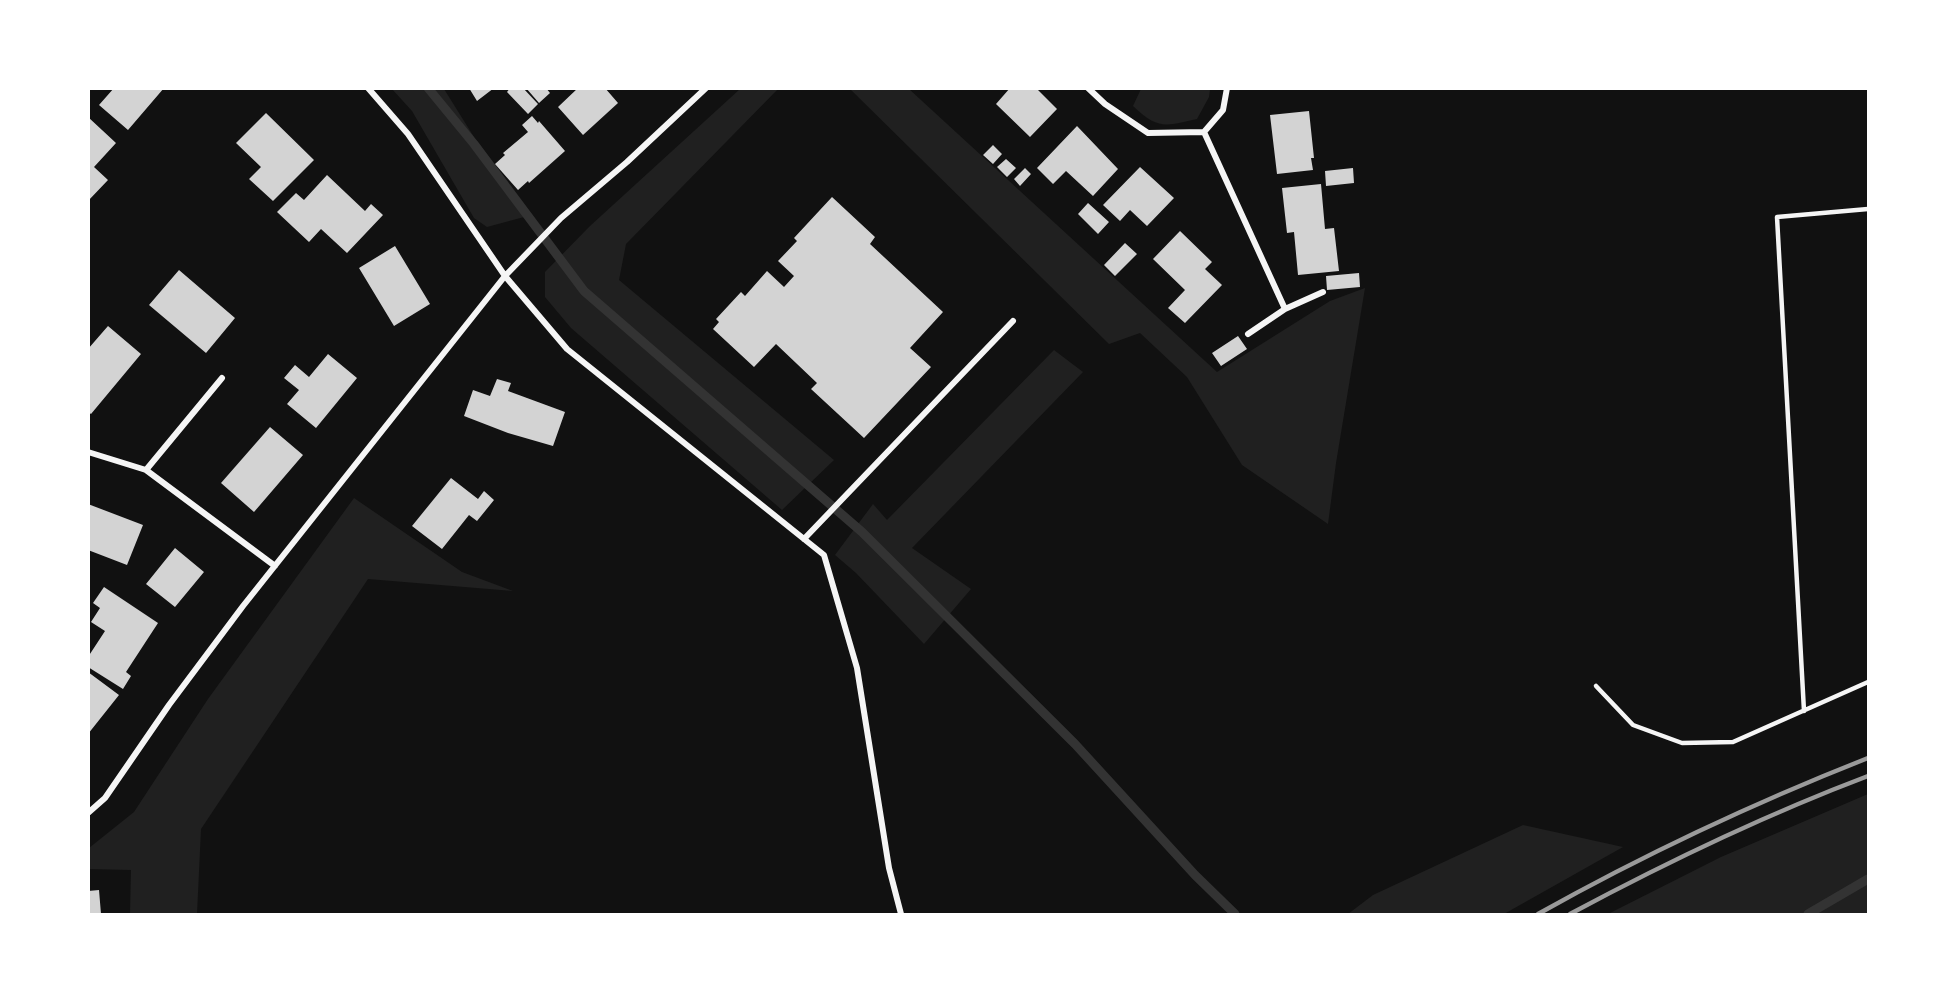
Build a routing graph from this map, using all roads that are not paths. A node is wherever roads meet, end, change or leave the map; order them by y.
1 (368, 88) edge
2 (706, 88) edge
3 (1088, 88) edge
4 (1227, 88) edge
5 (1204, 132) junction
6 (1869, 209) edge
7 (505, 276) junction
8 (1323, 292) dead end
9 (1285, 309) junction
10 (1013, 321) dead end
11 (1248, 334) dead end
12 (222, 378) dead end
13 (88, 452) edge
14 (146, 470) junction
15 (804, 538) junction
16 (275, 566) junction
17 (1869, 682) edge
18 (1596, 686) dead end
19 (1804, 711) junction
20 (88, 813) edge
21 (901, 915) edge

1 - 7 street
2 - 7 street
3 - 5 street
4 - 5 street
5 - 9 street
6 - 19 lane
7 - 15 street
7 - 16 street
8 - 9 street
9 - 11 street
10 - 15 street
12 - 14 street
13 - 14 street
14 - 16 street
15 - 21 street
16 - 20 street
17 - 19 lane
18 - 19 lane

